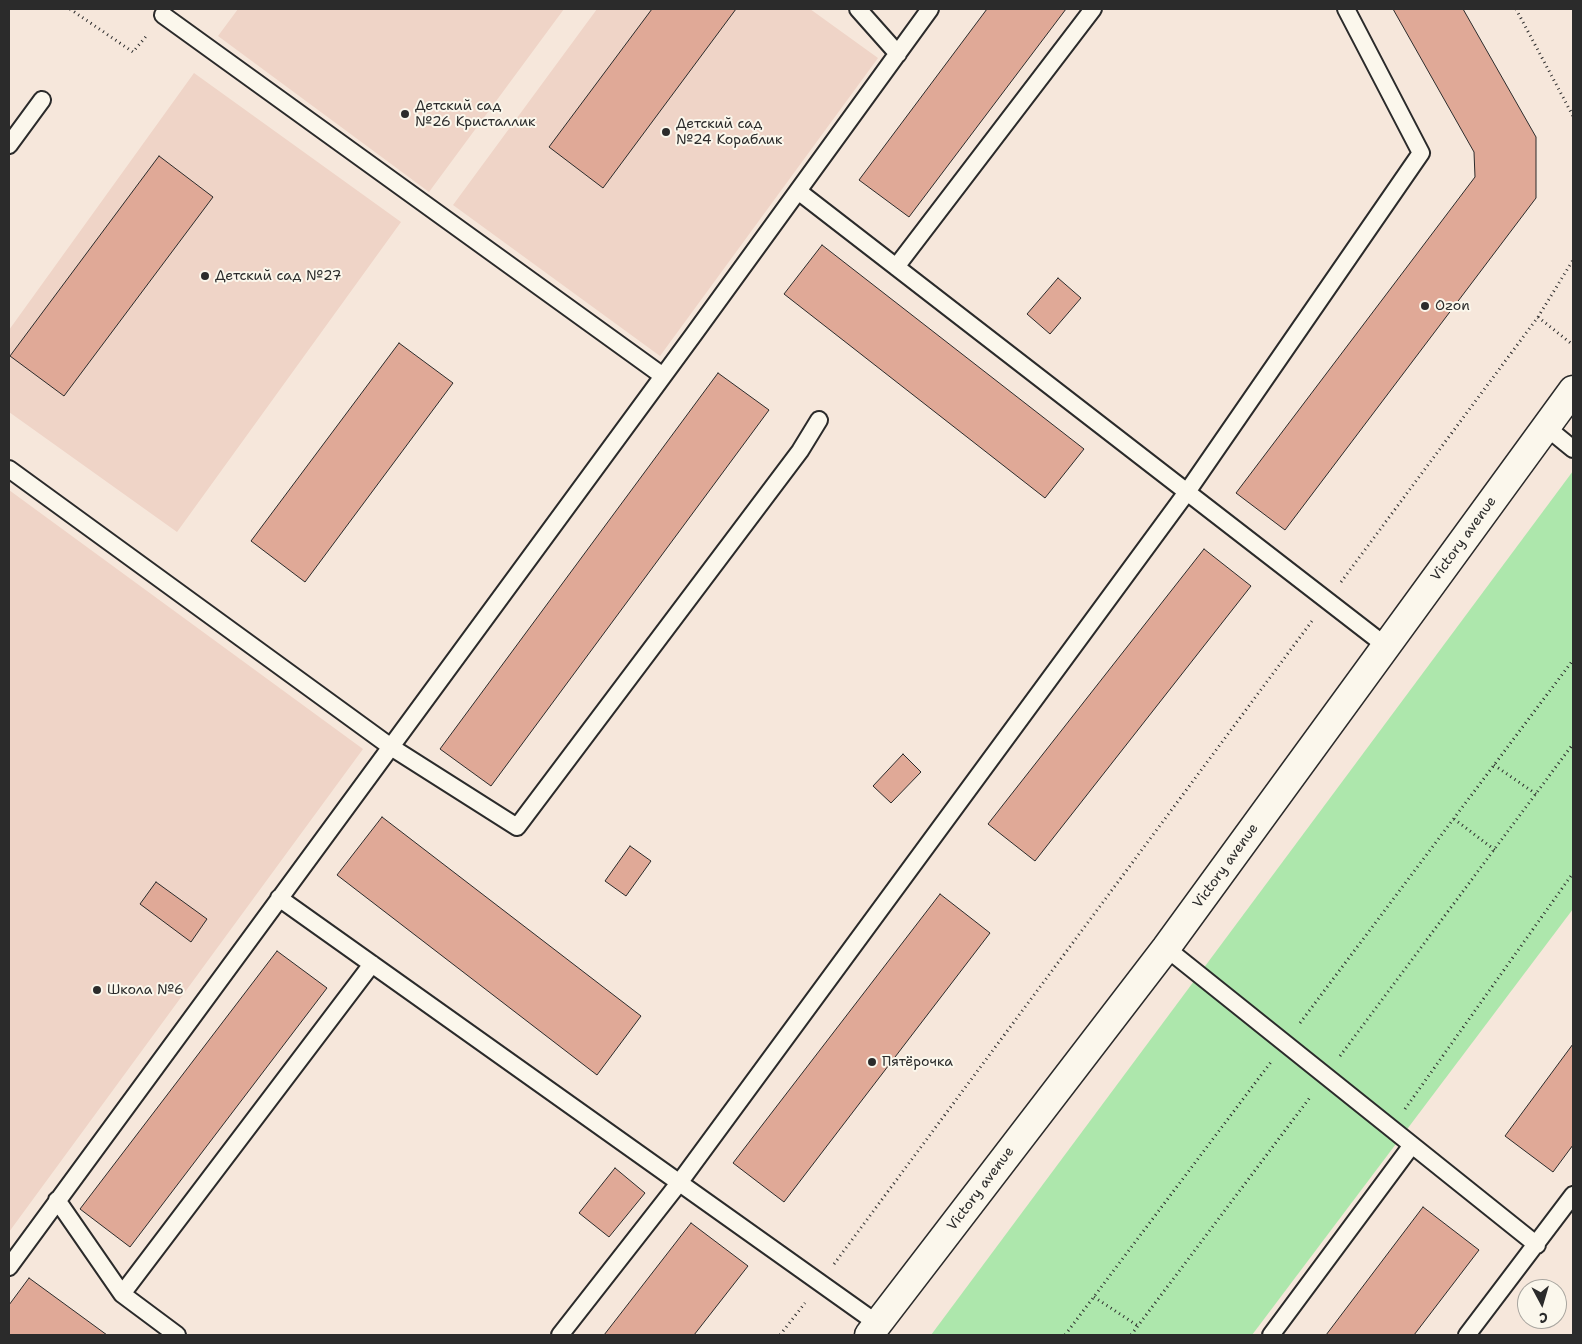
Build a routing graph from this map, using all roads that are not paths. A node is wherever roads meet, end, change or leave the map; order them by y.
1 (858, 9) edge
2 (930, 9) edge
3 (1093, 9) edge
4 (1346, 9) edge
5 (163, 15) dead end
6 (898, 54) junction
7 (42, 100) dead end
8 (9, 145) edge
9 (798, 191) junction
10 (896, 268) junction
11 (663, 376) junction
12 (1573, 390) edge
13 (819, 420) dead end
14 (1546, 427) junction
15 (1573, 449) edge
16 (9, 469) edge
17 (1187, 492) junction
18 (1386, 646) junction
19 (390, 747) junction
20 (279, 898) junction
21 (1166, 948) junction
22 (372, 964) junction
23 (1412, 1144) junction
24 (679, 1183) junction
25 (1573, 1194) edge
26 (57, 1200) junction
27 (1536, 1245) junction
28 (9, 1267) edge
29 (122, 1294) junction
30 (873, 1330) edge
31 (177, 1335) edge
32 (560, 1335) edge
33 (1271, 1335) edge
34 (1467, 1335) edge

1 - 6 lane
2 - 6 lane
3 - 10 lane
4 - 17 lane
5 - 11 lane
6 - 9 lane
7 - 8 lane
9 - 10 lane
9 - 11 lane
10 - 17 lane
11 - 19 lane
12 - 14 main road, Victory avenue
13 - 19 lane
14 - 15 lane
14 - 18 main road, Victory avenue
16 - 19 lane
17 - 18 lane
17 - 24 lane
18 - 21 main road, Victory avenue
19 - 20 lane
20 - 22 lane
20 - 26 lane
21 - 23 lane
21 - 30 main road, Victory avenue
22 - 24 lane
22 - 29 lane
23 - 27 lane
23 - 33 lane
24 - 30 lane
24 - 32 lane
25 - 27 lane
26 - 28 lane
26 - 29 lane
27 - 34 lane
29 - 31 lane

